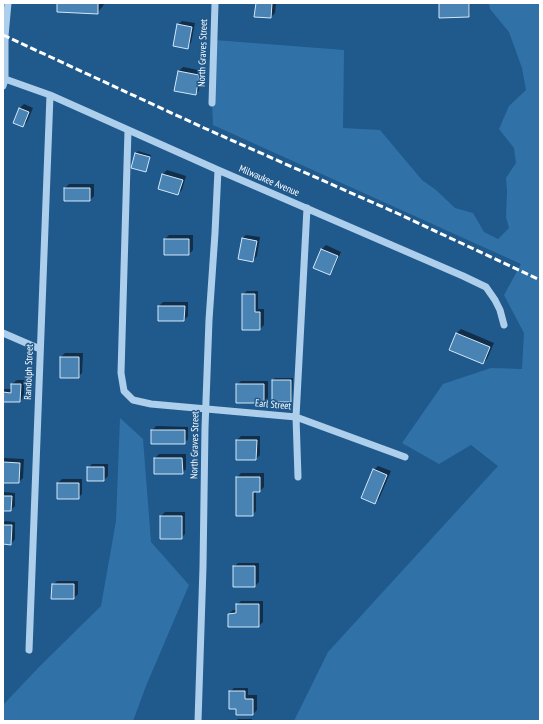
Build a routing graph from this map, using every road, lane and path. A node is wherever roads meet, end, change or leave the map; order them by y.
1 (8, 3) edge
2 (215, 3) edge
3 (4, 82) edge
4 (50, 95) junction
5 (212, 103) dead end
6 (128, 130) junction
7 (218, 170) junction
8 (307, 208) junction
9 (504, 326) dead end
10 (3, 333) edge
11 (40, 349) junction
12 (206, 409) junction
13 (296, 417) junction
14 (405, 457) dead end
15 (298, 477) dead end
16 (29, 650) dead end
17 (198, 721) edge

1 - 3 street
2 - 5 street, North Graves Street
3 - 4 street, Milwaukee Avenue
4 - 6 street, Milwaukee Avenue
4 - 11 street, Randolph Street
6 - 7 street, Milwaukee Avenue
6 - 12 street, Earl Street
7 - 8 street, Milwaukee Avenue
7 - 12 street, North Graves Street
8 - 9 street, Milwaukee Avenue
8 - 13 street
10 - 11 street
11 - 16 street, Randolph Street
12 - 13 street, Earl Street
12 - 17 street, North Graves Street
13 - 14 street, Earl Street
13 - 15 street

